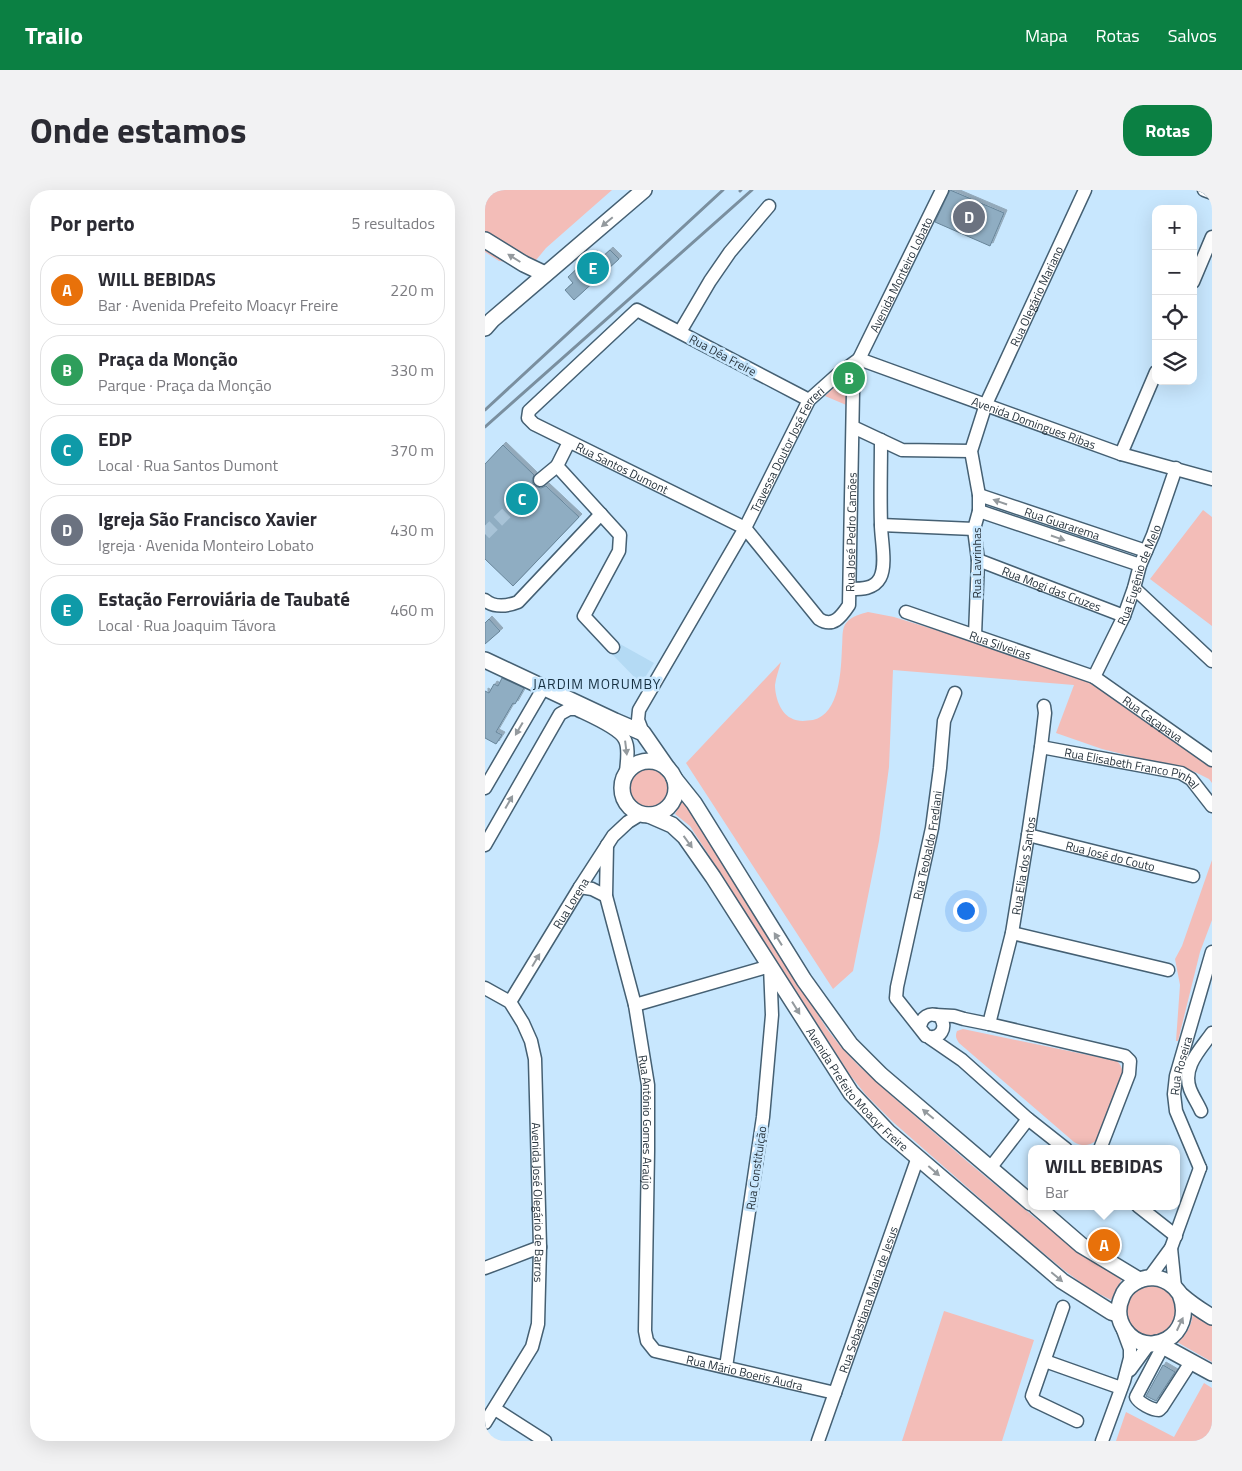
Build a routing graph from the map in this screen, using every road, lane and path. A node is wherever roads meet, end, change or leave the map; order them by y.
1 (644, 190) edge
2 (942, 190) edge
3 (1085, 190) edge
4 (1205, 190) edge
5 (1212, 193) edge
6 (769, 206) dead end
7 (1212, 237) edge
8 (485, 240) edge
9 (1197, 273) edge
10 (545, 274) junction
11 (637, 310) joint
12 (485, 328) edge
13 (680, 332) junction
14 (859, 359) junction
15 (1152, 381) edge
16 (809, 400) junction
17 (986, 404) junction
18 (853, 427) junction
19 (881, 440) junction
20 (569, 442) junction
21 (971, 451) junction
22 (1121, 454) junction
23 (557, 466) junction
24 (1176, 468) junction
25 (1212, 479) edge
26 (540, 480) tunnel mouth
27 (979, 495) junction
28 (979, 511) junction
29 (601, 514) junction
30 (881, 525) junction
31 (745, 528) junction
32 (974, 529) junction
33 (1145, 551) junction
34 (978, 560) junction
35 (1140, 565) junction
36 (1134, 588) junction
37 (850, 589) junction
38 (485, 600) edge
39 (906, 612) dead end
40 (1124, 616) junction
41 (825, 623) joint
42 (975, 635) junction
43 (613, 647) dead end
44 (485, 660) edge
45 (1212, 661) edge
46 (1094, 677) junction
47 (544, 687) junction
48 (955, 693) dead end
49 (1044, 706) dead end
50 (639, 710) junction
51 (615, 721) junction
52 (643, 733) junction
53 (1041, 747) junction
54 (1212, 760) edge
55 (671, 773) junction
56 (626, 775) junction
57 (485, 788) edge
58 (1212, 806) edge
59 (645, 814) junction
60 (1028, 835) junction
61 (485, 845) edge
62 (607, 845) junction
63 (1193, 876) dead end
64 (580, 887) junction
65 (605, 896) junction
66 (1012, 933) junction
67 (1212, 952) edge
68 (770, 966) junction
69 (1168, 970) dead end
70 (485, 988) edge
71 (899, 1001) junction
72 (511, 1002) junction
73 (635, 1005) junction
74 (931, 1015) junction
75 (964, 1019) junction
76 (989, 1024) junction
77 (920, 1028) junction
78 (943, 1029) junction
79 (1212, 1033) edge
80 (930, 1038) junction
81 (963, 1060) junction
82 (1201, 1111) dead end
83 (1028, 1119) junction
84 (1061, 1145) edge
85 (1102, 1145) edge
86 (918, 1157) junction
87 (991, 1167) junction
88 (1206, 1169) edge
89 (1028, 1200) edge
90 (1040, 1210) edge
91 (1143, 1210) edge
92 (1176, 1236) junction
93 (540, 1247) junction
94 (1171, 1248) junction
95 (485, 1268) edge
96 (1144, 1279) junction
97 (1178, 1290) junction
98 (1063, 1307) dead end
99 (1212, 1317) edge
100 (1120, 1320) junction
101 (1157, 1344) junction
102 (655, 1351) joint
103 (1045, 1362) junction
104 (1191, 1362) junction
105 (726, 1367) junction
106 (1212, 1373) edge
107 (1124, 1381) junction
108 (1144, 1382) junction
109 (835, 1393) junction
110 (495, 1409) junction
111 (1077, 1421) dead end
112 (485, 1423) edge
113 (545, 1441) edge
114 (818, 1441) edge
115 (1102, 1441) edge

1 -> 10 main road
2 - 14 street, Avenida Monteiro Lobato
3 - 17 street, Rua Olegário Mariano
4 - 5 street
6 - 13 street
7 - 9 street
10 -> 8 main road
10 - 12 main road
11 - 13 street, Rua Déa Freire
11 - 20 street, Rua Santos Dumont
13 - 16 street, Rua Déa Freire
14 - 16 street, Travessa Doutor José Ferreri
14 - 17 street, Avenida Domingues Ribas
14 - 18 street, Rua José Pedro Camões
15 - 22 street
16 - 31 street, Travessa Doutor José Ferreri
17 - 21 street, Rua Lavrinhas
17 - 22 street, Avenida Domingues Ribas
18 - 19 street
18 - 37 street, Rua José Pedro Camões
19 - 21 street
19 - 30 street
20 - 23 street
20 - 31 street, Rua Santos Dumont
21 - 27 street, Rua Lavrinhas
22 - 24 street, Avenida Domingues Ribas
23 - 26 street
23 - 29 street
24 - 25 street, Avenida Domingues Ribas
24 - 33 street, Rua Eugênio de Melo
27 - 28 street, Rua Lavrinhas
33 -> 27 street, Rua Guararema
28 - 32 street, Rua Lavrinhas
28 -> 35 street, Rua Guararema
29 - 38 street
29 - 43 street
30 - 32 street
30 - 37 street
31 - 41 street, Rua Santos Dumont
31 - 50 street, Travessa Doutor José Ferreri
32 - 34 street, Rua Lavrinhas
33 - 35 street, Rua Eugênio de Melo
34 - 40 street, Rua Mogi das Cruzes
34 - 42 street, Rua Lavrinhas
35 - 36 street, Rua Eugênio de Melo
36 - 40 street, Rua Eugênio de Melo
36 - 45 street
37 - 41 street, Rua José Pedro Camões
39 - 42 street, Rua Silveiras
40 - 46 street, Rua Eugênio de Melo
42 - 46 street, Rua Silveiras
44 - 47 main road
46 - 54 street, Rua Caçapava
47 - 51 main road
47 -> 57 street
48 - 71 street, Rua Teobaldo Frediani
49 - 53 street, Rua Elia dos Santos
50 - 51 street
50 - 52 street
51 - 52 main road
52 - 55 main road, Avenida Prefeito Moacyr Freire
53 - 58 street, Rua Elisabeth Franco Pinhal
53 - 60 street, Rua Elia dos Santos
55 - 56 main road
55 - 59 main road
87 -> 55 main road, Avenida Prefeito Moacyr Freire
56 - 59 main road, Avenida Prefeito Moacyr Freire
61 -> 56 street, Avenida Prefeito Moacyr Freire
59 - 62 street, Rua Lorena
59 -> 68 main road, Avenida Prefeito Moacyr Freire
60 - 63 street, Rua José do Couto
60 - 66 street, Rua Elia dos Santos
62 - 64 street, Rua Lorena
62 - 65 street, Rua Antônio Gomes Araújo
64 - 65 street
72 -> 64 street, Rua Lorena
65 - 73 street, Rua Antônio Gomes Araújo
66 - 69 street
66 - 76 street, Rua Elia dos Santos
67 - 88 street, Rua Roseira
68 - 73 street
68 -> 86 main road, Avenida Prefeito Moacyr Freire
68 - 105 street, Rua Constituição
70 - 72 street
71 - 74 street
71 - 77 street
72 - 93 street, Avenida José Olegário de Barros
73 - 102 street, Rua Antônio Gomes Araújo
74 - 75 street
74 - 77 street
74 - 78 street
75 - 76 street
75 - 78 street
76 - 85 street
77 - 80 street
78 - 80 street
78 - 81 street
79 - 82 street
80 - 81 street
81 - 83 street
83 - 84 street
83 - 87 street
86 -> 100 main road, Avenida Prefeito Moacyr Freire
86 - 109 street, Rua Sebastiana Maria de Jesus
87 - 89 main road, Avenida Prefeito Moacyr Freire
88 - 92 street
90 - 96 main road
91 - 92 street
92 - 94 street
93 - 95 street
93 - 110 street, Avenida José Olegário de Barros
94 - 96 street
94 - 97 street
96 - 97 main road
96 - 100 main road
97 - 99 main road
101 -> 97 main road
98 - 103 street
100 - 101 main road, Avenida Prefeito Moacyr Freire
100 - 107 street
101 - 104 main road, Avenida Prefeito Moacyr Freire
101 - 107 street
101 - 108 street
102 - 105 street, Rua Mário Boeris Audra
103 - 107 street
103 - 111 street
104 - 106 main road, Avenida Prefeito Moacyr Freire
104 - 108 street
105 - 109 street, Rua Mário Boeris Audra
107 - 108 street
107 - 115 street
109 - 114 street, Rua Sebastiana Maria de Jesus
110 - 112 street, Avenida José Olegário de Barros
110 - 113 street

